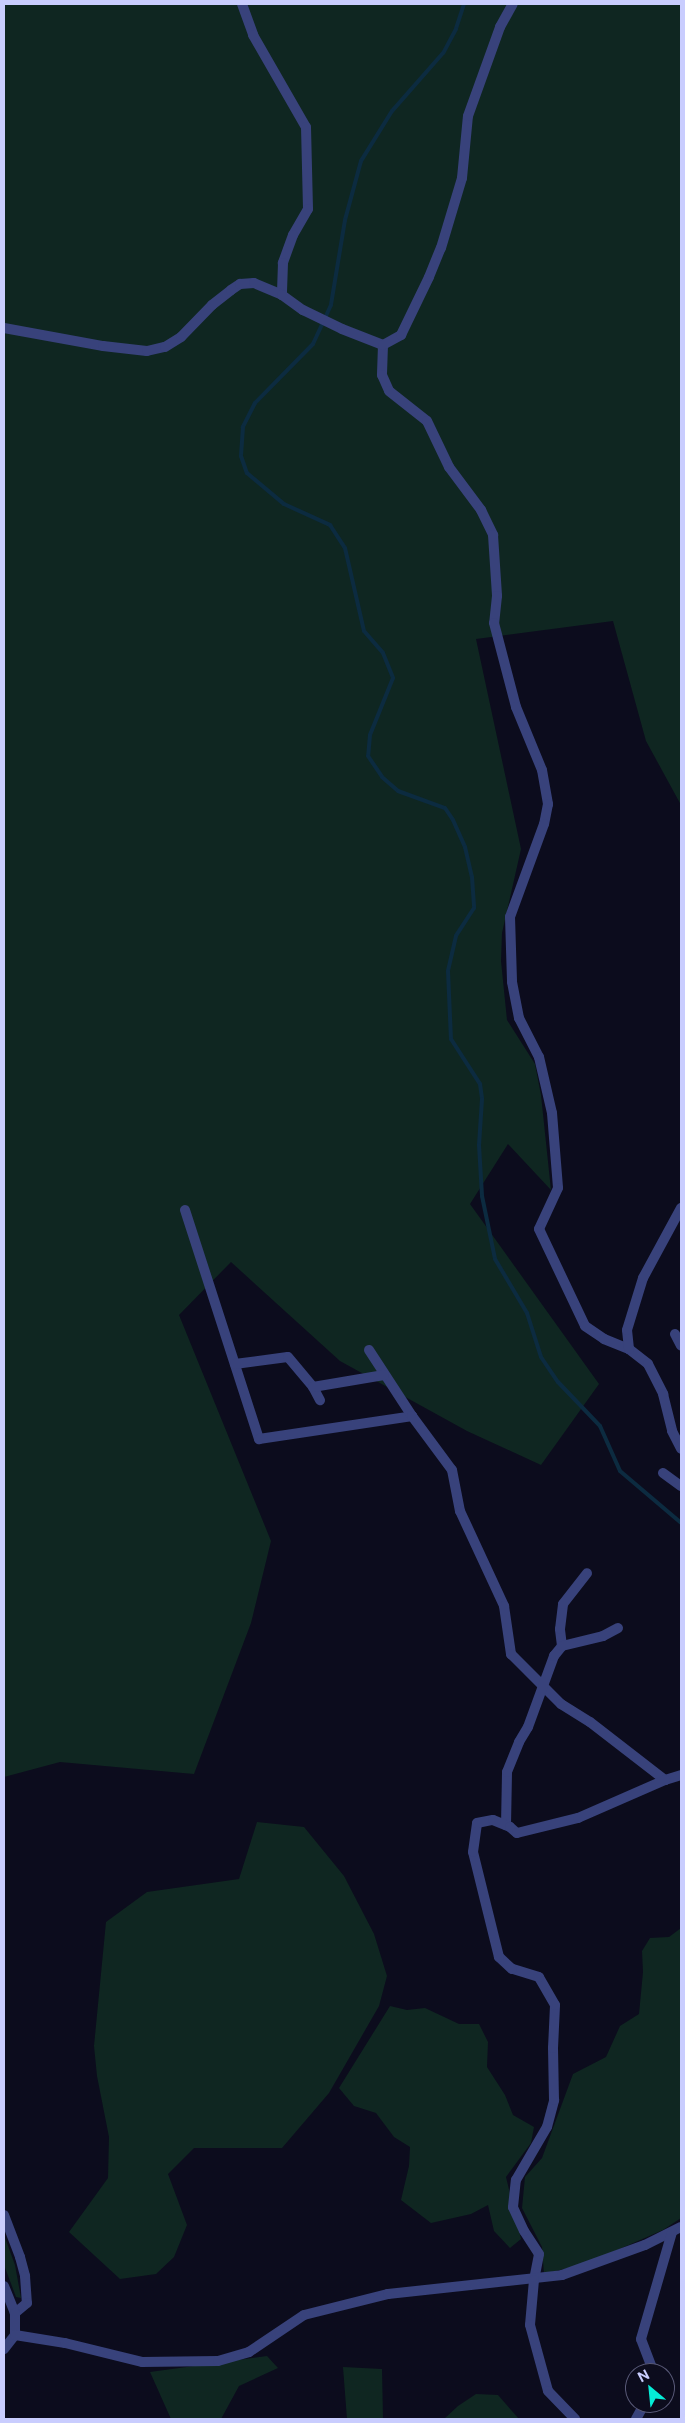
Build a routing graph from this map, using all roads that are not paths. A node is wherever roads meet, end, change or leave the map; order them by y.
1 (242, 4) edge
2 (513, 4) edge
3 (282, 295) junction
4 (4, 328) edge
5 (382, 344) junction
6 (681, 1208) edge
7 (185, 1210) dead end
8 (675, 1334) dead end
9 (681, 1346) edge
10 (629, 1349) junction
11 (369, 1350) dead end
12 (235, 1364) junction
13 (384, 1375) junction
14 (313, 1387) junction
15 (320, 1400) dead end
16 (412, 1416) junction
17 (681, 1425) edge
18 (672, 1431) junction
19 (681, 1449) edge
20 (663, 1473) dead end
21 (681, 1486) edge
22 (587, 1573) dead end
23 (618, 1628) dead end
24 (562, 1646) junction
25 (543, 1685) junction
26 (681, 1775) edge
27 (665, 1780) junction
28 (506, 1825) junction
29 (4, 2215) edge
30 (677, 2229) edge
31 (534, 2280) junction
32 (4, 2286) edge
33 (15, 2313) junction
34 (15, 2335) junction
35 (4, 2349) edge
36 (650, 2363) edge
37 (575, 2419) edge

1 - 3 street
2 - 5 street
3 - 4 street
3 - 5 street
5 - 10 street
6 - 10 street
7 - 12 street
8 - 9 street
10 - 18 street
11 - 13 street
12 - 14 street
12 - 16 street
13 - 14 street
13 - 16 street
14 - 15 street
16 - 25 street
17 - 18 street
18 - 19 street
20 - 21 street
22 - 24 street
23 - 24 street
24 - 25 street
25 - 27 street
25 - 28 street
26 - 27 street
27 - 28 street
28 - 31 street
29 - 33 street
30 - 31 street
30 - 36 street
31 - 34 street
31 - 37 street
32 - 33 street
33 - 34 street
34 - 35 street

